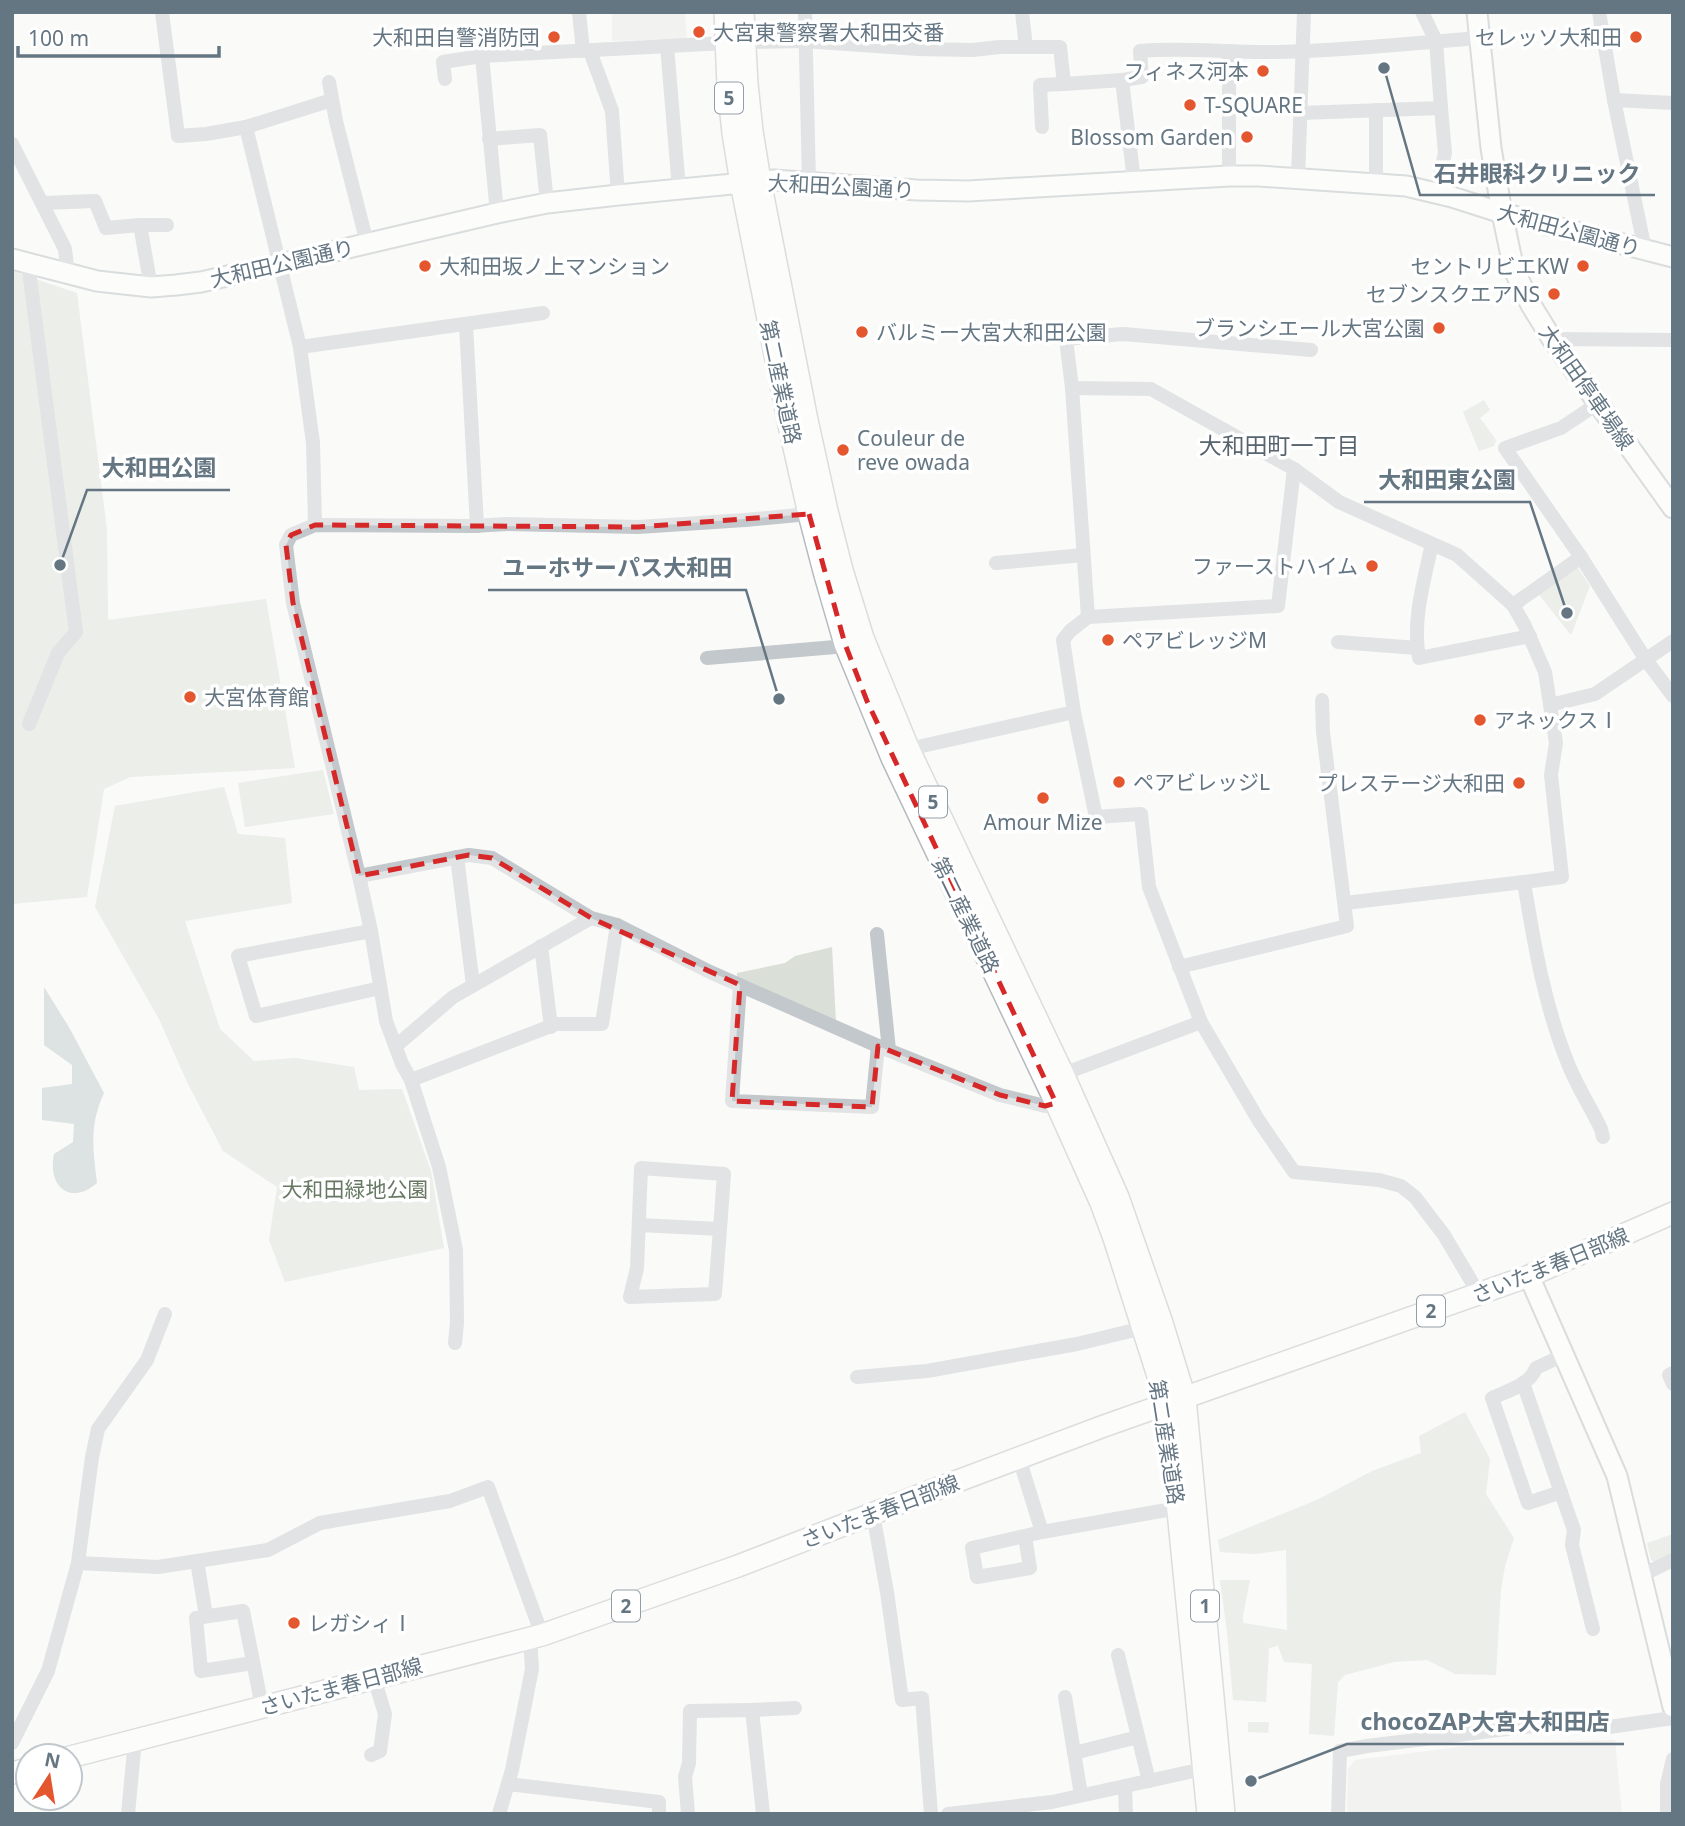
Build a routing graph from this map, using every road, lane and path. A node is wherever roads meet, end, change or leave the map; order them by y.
1 (162, 12) edge
2 (579, 12) edge
3 (725, 12) edge
4 (743, 12) edge
5 (805, 12) edge
6 (1022, 12) edge
7 (1304, 12) edge
8 (1422, 12) edge
9 (1477, 12) edge
10 (1599, 12) edge
11 (1479, 38) junction
12 (804, 41) junction
13 (1436, 41) junction
14 (735, 42) junction
15 (667, 46) junction
16 (1026, 47) junction
17 (587, 51) junction
18 (1229, 52) junction
19 (1303, 52) junction
20 (482, 56) junction
21 (445, 79) dead end
22 (1122, 80) junction
23 (328, 82) dead end
24 (1064, 84) junction
25 (332, 100) junction
26 (1614, 100) junction
27 (1673, 103) edge
28 (1441, 108) junction
29 (1376, 110) junction
30 (1300, 113) junction
31 (246, 127) junction
32 (1042, 127) dead end
33 (489, 139) junction
34 (12, 144) edge
35 (1229, 176) junction
36 (1298, 178) junction
37 (1135, 181) junction
38 (751, 182) junction
39 (809, 182) junction
40 (1376, 183) junction
41 (679, 189) junction
42 (1436, 193) junction
43 (618, 195) junction
44 (43, 203) junction
45 (547, 203) junction
46 (497, 213) junction
47 (1502, 213) junction
48 (140, 225) junction
49 (167, 225) dead end
50 (367, 243) junction
51 (1645, 250) junction
52 (1673, 257) edge
53 (20, 261) edge
54 (281, 264) junction
55 (68, 275) junction
56 (151, 287) junction
57 (543, 313) dead end
58 (466, 325) junction
59 (1552, 339) junction
60 (1673, 340) edge
61 (300, 347) junction
62 (1311, 350) dead end
63 (1072, 388) junction
64 (1597, 404) junction
65 (1294, 469) junction
66 (1673, 507) edge
67 (809, 513) junction
68 (315, 526) junction
69 (477, 526) junction
70 (1432, 544) junction
71 (1083, 555) junction
72 (1581, 557) junction
73 (996, 563) dead end
74 (1513, 605) junction
75 (1088, 617) junction
76 (1530, 636) junction
77 (1673, 640) edge
78 (1338, 642) dead end
79 (845, 644) junction
80 (1417, 648) junction
81 (707, 658) dead end
82 (1646, 660) junction
83 (1673, 696) edge
84 (1322, 701) dead end
85 (1550, 705) junction
86 (1074, 712) junction
87 (29, 724) dead end
88 (900, 754) junction
89 (457, 858) junction
90 (359, 876) junction
91 (1524, 882) junction
92 (1345, 903) junction
93 (591, 918) junction
94 (617, 925) junction
95 (371, 931) junction
96 (877, 934) dead end
97 (541, 946) junction
98 (1179, 967) junction
99 (473, 985) junction
100 (740, 985) junction
101 (380, 988) junction
102 (1201, 1022) junction
103 (551, 1027) junction
104 (396, 1046) junction
105 (883, 1048) junction
106 (411, 1080) junction
107 (1056, 1089) junction
108 (1603, 1137) dead end
109 (1673, 1213) edge
110 (639, 1225) junction
111 (720, 1229) junction
112 (1529, 1276) junction
113 (1479, 1294) junction
114 (164, 1314) dead end
115 (1143, 1328) junction
116 (455, 1343) dead end
117 (1563, 1354) junction
118 (1673, 1373) edge
119 (857, 1377) dead end
120 (1523, 1383) junction
121 (1673, 1384) edge
122 (1175, 1401) junction
123 (1019, 1458) junction
124 (1561, 1492) junction
125 (1178, 1508) junction
126 (873, 1514) junction
127 (1042, 1532) junction
128 (1025, 1536) dead end
129 (1673, 1560) edge
130 (197, 1561) junction
131 (78, 1563) junction
132 (1642, 1575) junction
133 (206, 1616) junction
134 (1593, 1629) dead end
135 (536, 1636) junction
136 (1118, 1655) dead end
137 (253, 1663) junction
138 (374, 1678) junction
139 (1065, 1697) dead end
140 (262, 1707) junction
141 (1673, 1707) edge
142 (795, 1708) dead end
143 (752, 1710) junction
144 (1673, 1718) edge
145 (1138, 1737) junction
146 (135, 1740) junction
147 (12, 1743) edge
148 (84, 1753) edge
149 (1074, 1753) junction
150 (371, 1755) dead end
151 (1673, 1759) edge
152 (1212, 1767) junction
153 (1149, 1781) junction
154 (508, 1784) junction
155 (1125, 1786) junction
156 (1081, 1795) junction
157 (128, 1814) edge
158 (499, 1814) edge
159 (659, 1814) edge
160 (688, 1814) edge
161 (763, 1814) edge
162 (931, 1814) edge
163 (948, 1814) edge
164 (1126, 1814) edge
165 (1208, 1814) edge
166 (1224, 1814) edge
167 (1338, 1814) edge
168 (1667, 1814) edge

1 - 31 street
2 - 17 street
3 - 14 main road, 第二産業道路 / 5
4 - 14 main road, 第二産業道路 / 5
5 - 12 street
6 - 16 street
7 - 19 street
8 - 13 street
9 - 11 street, 大和田停車場線
10 - 26 street
11 - 13 street
11 - 47 street, 大和田停車場線
12 - 14 street
12 - 16 street
12 - 39 street
13 - 19 street
13 - 28 street
14 - 15 street
14 - 38 main road, 第二産業道路 / 5
15 - 17 street
15 - 41 street
16 - 24 street
17 - 20 street
17 - 43 street
18 - 19 street
18 - 22 street
18 - 35 street
19 - 30 street
20 - 21 street
20 - 33 street
22 - 24 street
22 - 37 street
23 - 25 street
24 - 32 street
25 - 31 street
25 - 50 street
26 - 27 street
26 - 51 street
28 - 29 street
28 - 42 street
29 - 30 street
29 - 40 street
30 - 36 street
31 - 54 street
33 - 45 street
33 - 46 street
34 - 44 street
35 - 36 street, 大和田公園通り
35 - 37 street, 大和田公園通り
36 - 40 street, 大和田公園通り
37 - 39 street, 大和田公園通り
38 - 39 street, 大和田公園通り
38 - 41 street, 大和田公園通り
38 - 67 main road, 第二産業道路 / 5
38 - 88 main road, 第二産業道路 / 5
40 - 42 street, 大和田公園通り
41 - 43 street, 大和田公園通り
42 - 47 street, 大和田公園通り
43 - 45 street, 大和田公園通り
44 - 48 street
44 - 55 street
45 - 46 street, 大和田公園通り
46 - 50 street, 大和田公園通り
47 - 51 street, 大和田公園通り
47 - 59 street, 大和田停車場線
48 - 49 street
48 - 56 street
50 - 54 street, 大和田公園通り
51 - 52 street, 大和田公園通り
53 - 55 street, 大和田公園通り
53 - 87 street
54 - 56 street, 大和田公園通り
54 - 61 street
55 - 56 street, 大和田公園通り
57 - 58 street
58 - 61 street
58 - 69 street
59 - 60 street
59 - 64 street, 大和田停車場線
61 - 68 street
62 - 63 street
63 - 65 street
63 - 71 street
64 - 66 street, 大和田停車場線
64 - 72 street
65 - 70 street
65 - 75 street
67 - 69 street
67 - 79 main road, 第二産業道路 / 5
68 - 69 street
68 - 90 street
70 - 74 street
70 - 80 street
71 - 73 street
71 - 75 street
72 - 74 street
72 - 82 street
74 - 76 street
75 - 86 street
76 - 80 street
76 - 85 street
77 - 82 street
78 - 80 street
79 - 81 street
79 - 88 main road, 第二産業道路 / 5
82 - 83 street
82 - 85 street
84 - 92 street
85 - 91 street
86 - 88 street
86 - 98 street
88 - 107 main road, 第二産業道路 / 5
89 - 90 street
89 - 93 street
89 - 99 street
90 - 95 street
91 - 92 street
91 - 108 street
92 - 98 street
93 - 94 street
93 - 97 street
94 - 100 street
94 - 103 street
95 - 101 street
95 - 101 street
96 - 105 street
97 - 99 street
97 - 103 street
98 - 102 street
99 - 104 street
100 - 105 street
100 - 105 street
101 - 104 street
102 - 107 street
102 - 113 street
103 - 106 street
104 - 106 street
105 - 107 street
106 - 116 street
107 - 115 main road, 第二産業道路 / 5
107 - 122 main road, 第二産業道路 / 5
109 - 112 main road, さいたま春日部線 / 2
110 - 111 street
110 - 111 street
110 - 111 street
112 - 113 main road, さいたま春日部線 / 2
112 - 117 street
113 - 122 main road, さいたま春日部線 / 2
114 - 131 street
115 - 119 street
115 - 122 main road, 第二産業道路 / 5
117 - 120 street
117 - 132 street
118 - 121 street
120 - 124 street
120 - 124 street
122 - 123 main road, さいたま春日部線 / 2
122 - 125 main road, 第二産業道路 / 1
122 - 152 main road, 第二産業道路 / 1
123 - 126 main road, さいたま春日部線 / 2
123 - 127 street
124 - 134 street
125 - 127 street
125 - 152 main road, 第二産業道路 / 1
126 - 135 main road, さいたま春日部線 / 2
126 - 162 street
127 - 128 street
129 - 132 street
130 - 131 street
130 - 133 street
130 - 135 street
131 - 147 street
132 - 141 street
133 - 137 street
133 - 137 street
135 - 138 main road, さいたま春日部線 / 2
135 - 154 street
136 - 145 street
137 - 140 street
138 - 140 main road, さいたま春日部線 / 2
138 - 150 street
139 - 149 street
140 - 146 main road, さいたま春日部線 / 2
142 - 143 street
143 - 160 street
143 - 161 street
144 - 167 street
145 - 149 street
145 - 153 street
146 - 148 main road, さいたま春日部線 / 2
146 - 157 street
149 - 156 street
151 - 168 street
152 - 153 street
152 - 165 main road, 第二産業道路 / 1
152 - 166 main road, 第二産業道路 / 1
153 - 155 street
154 - 158 street
154 - 159 street
155 - 156 street
155 - 164 street
156 - 163 street

